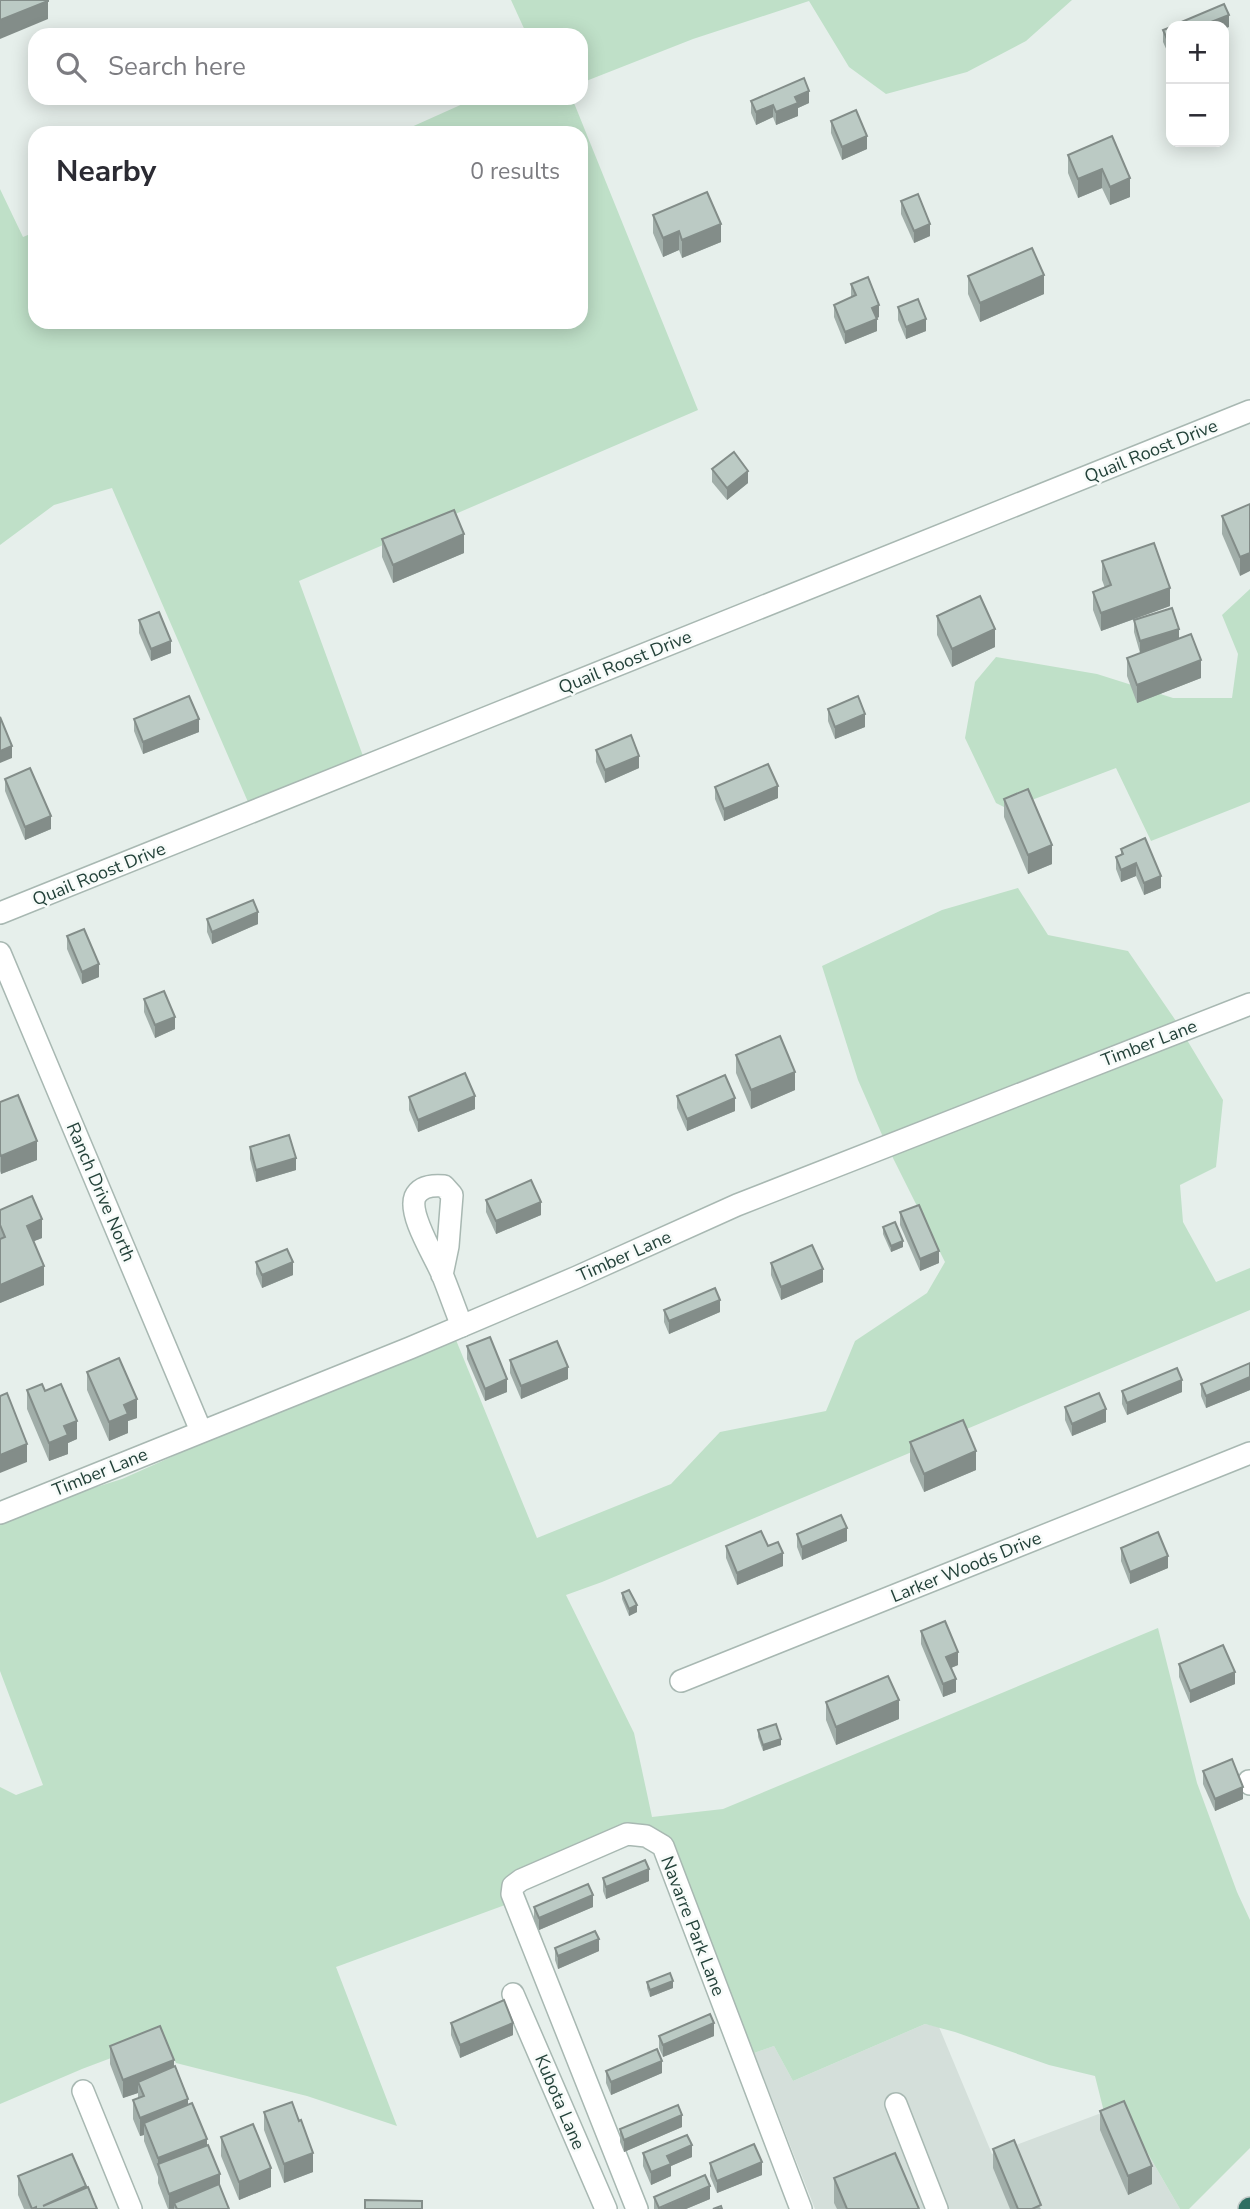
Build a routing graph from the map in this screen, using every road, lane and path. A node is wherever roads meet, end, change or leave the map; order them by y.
1 (1250, 411) edge
2 (0, 913) edge
3 (0, 953) edge
4 (1250, 1004) edge
5 (442, 1275) dead end
6 (462, 1326) junction
7 (201, 1432) junction
8 (1250, 1453) edge
9 (0, 1513) edge
10 (681, 1681) dead end
11 (513, 1994) dead end
12 (83, 2091) dead end
13 (896, 2104) dead end
14 (131, 2209) edge
15 (606, 2209) edge
16 (637, 2209) edge
17 (801, 2209) edge
18 (937, 2209) edge

1 - 2 street, Quail Roost Drive
3 - 7 street, Ranch Drive North
4 - 6 street, Timber Lane
5 - 6 street
6 - 7 street, Timber Lane
7 - 9 street, Timber Lane
8 - 10 street, Larker Woods Drive
11 - 15 street, Kubota Lane
12 - 14 street
13 - 18 street
16 - 17 street, Navarre Park Lane

